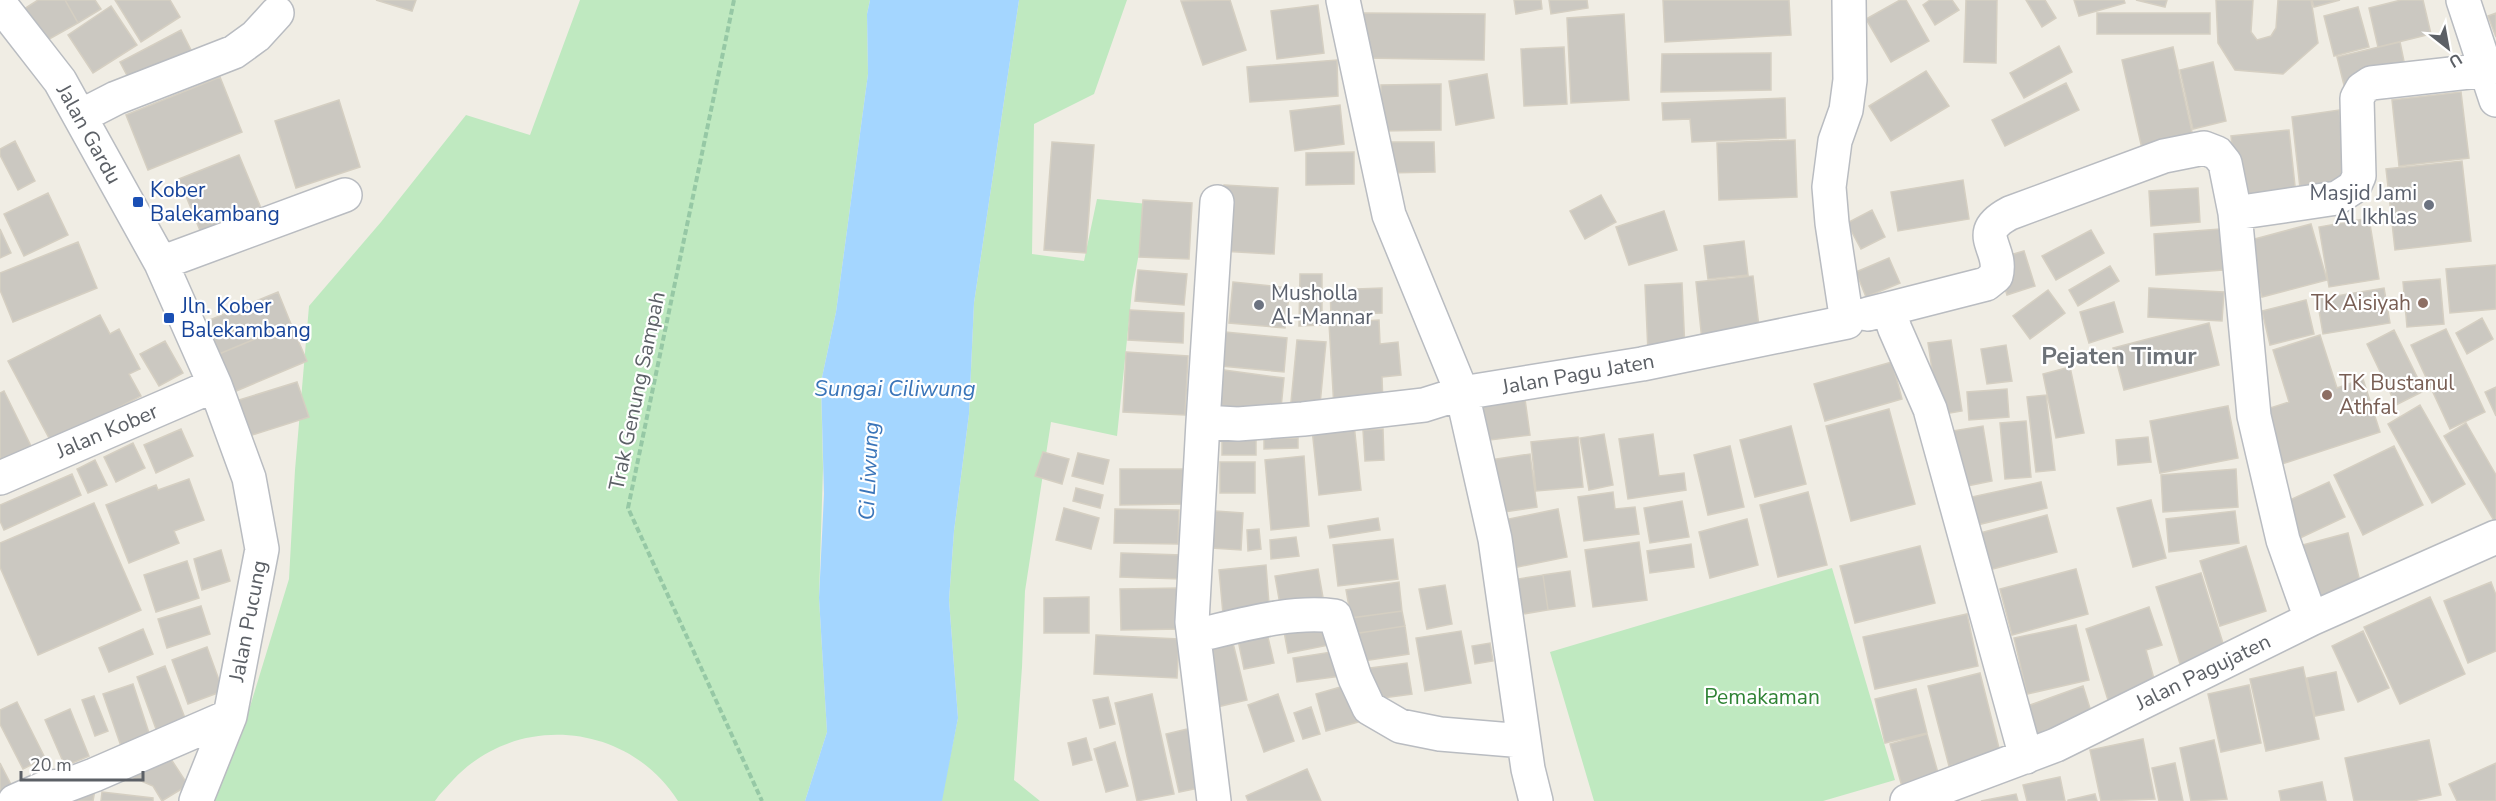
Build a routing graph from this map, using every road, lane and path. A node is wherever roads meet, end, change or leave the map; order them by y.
1 (734, 0) edge
2 (1343, 0) edge
3 (1849, 0) edge
4 (2463, 0) edge
5 (0, 4) edge
6 (277, 13) dead end
7 (2491, 85) edge
8 (81, 117) junction
9 (345, 195) dead end
10 (1217, 202) dead end
11 (2235, 213) junction
12 (161, 263) junction
13 (1888, 309) junction
14 (1847, 322) junction
15 (212, 378) junction
16 (1462, 393) junction
17 (1203, 422) junction
18 (0, 478) edge
19 (2496, 537) edge
20 (2311, 619) junction
21 (1194, 636) junction
22 (230, 716) junction
23 (1524, 741) junction
24 (2026, 757) junction
25 (15, 801) edge
26 (196, 801) edge
27 (762, 801) edge
28 (1214, 801) edge
29 (1536, 801) edge
30 (1907, 801) edge

1 - 27 path, Trak Genung Sampah
2 - 16 street
3 - 14 street
4 - 7 street
5 - 8 street, Jalan Gardu
6 - 8 street
7 - 11 street
8 - 12 street, Jalan Gardu
9 - 12 street
10 - 17 street
11 - 13 street, Jalan Pagu Jaten
11 - 20 street
12 - 15 street, Jalan Gardu
13 - 14 street, Jalan Pagu Jaten
13 - 24 street
14 - 16 street, Jalan Pagu Jaten
15 - 18 street, Jalan Kober
15 - 22 street, Jalan Pucung
16 - 17 street, Jalan Pagu Jaten
16 - 23 street
17 - 21 street
19 - 20 street, Jalan Pagujaten
20 - 24 street, Jalan Pagujaten
21 - 23 street
21 - 28 street
22 - 25 street
22 - 26 street, Jalan Pucung
23 - 29 street
24 - 30 street, Jalan Pagujaten

